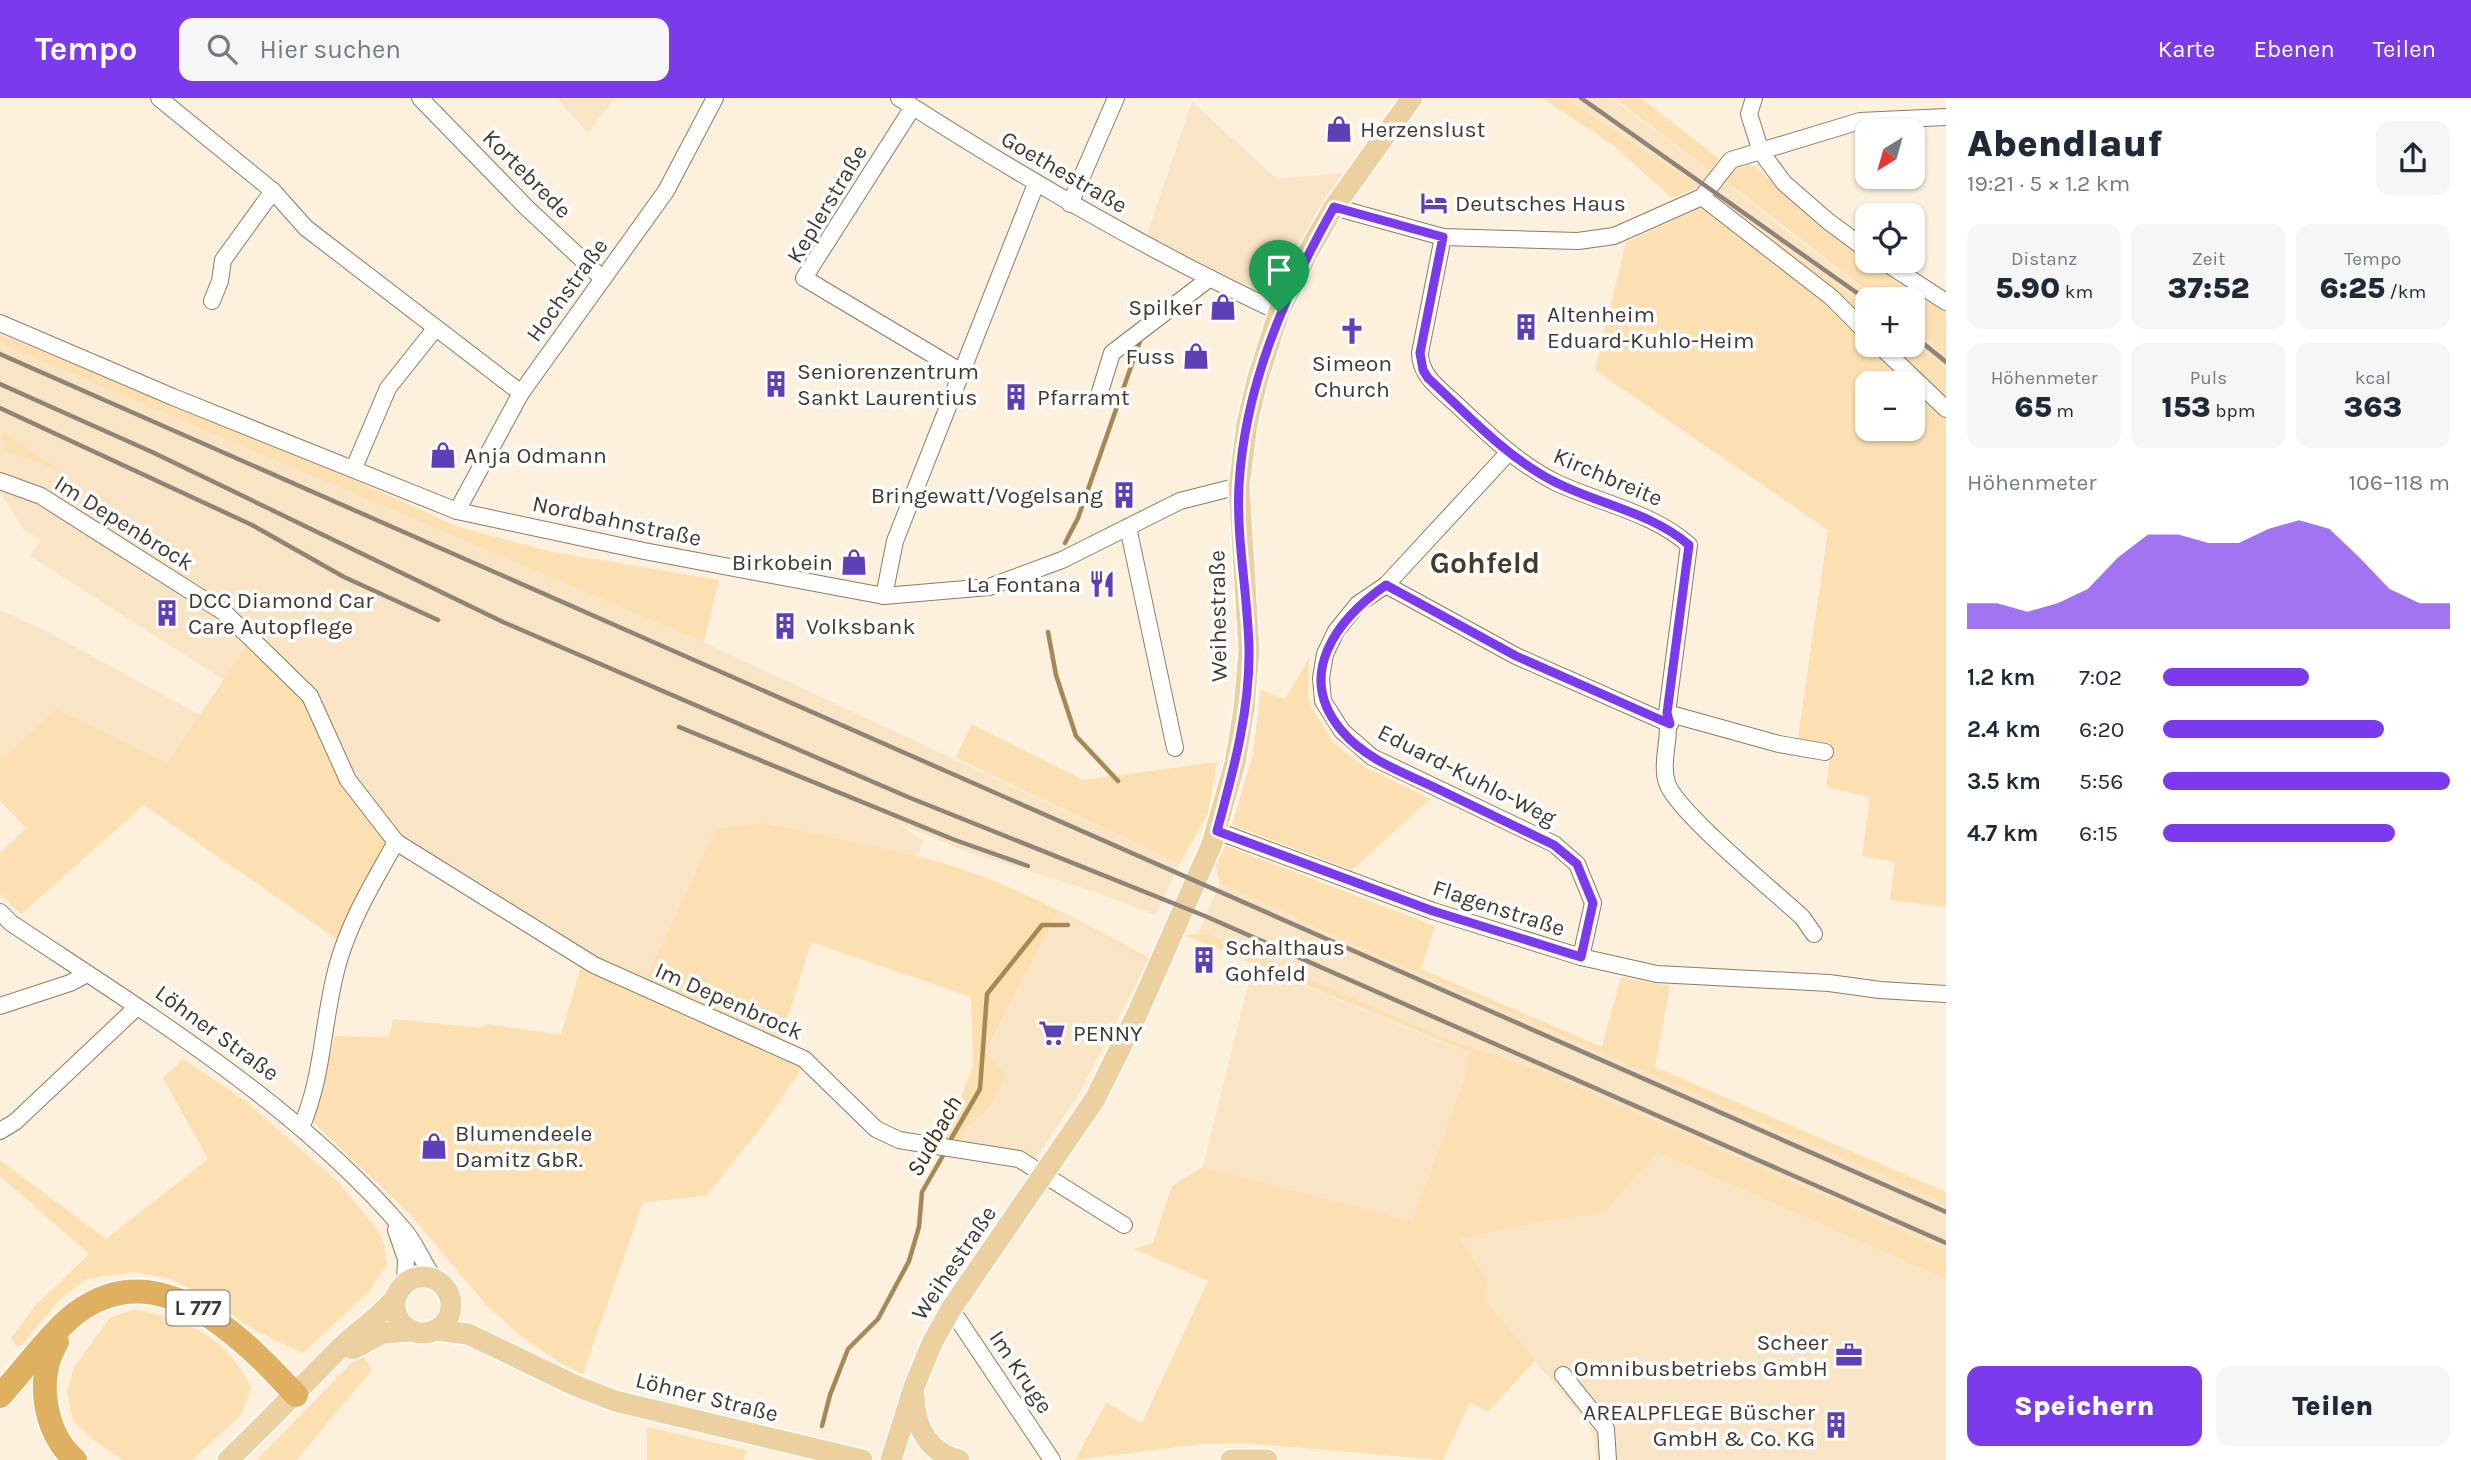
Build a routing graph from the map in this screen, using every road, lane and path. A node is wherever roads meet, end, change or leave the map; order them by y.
1 (159, 98) edge
2 (420, 98) edge
3 (715, 98) edge
4 (1116, 98) edge
5 (1412, 98) edge
6 (1754, 98) edge
7 (906, 102) edge
8 (1946, 117) edge
9 (1761, 152) junction
10 (1036, 184) junction
11 (273, 191) junction
12 (1702, 197) junction
13 (1069, 204) junction
14 (1334, 207) junction
15 (1443, 237) junction
16 (1855, 241) edge
17 (1901, 273) edge
18 (1210, 278) junction
19 (603, 279) junction
20 (212, 301) dead end
21 (1946, 302) edge
22 (1279, 312) junction
23 (1855, 321) edge
24 (0, 323) edge
25 (435, 329) junction
26 (1891, 357) edge
27 (960, 371) junction
28 (521, 393) junction
29 (1099, 395) dead end
30 (1946, 410) edge
31 (1509, 452) junction
32 (354, 468) junction
33 (0, 481) edge
34 (1239, 486) junction
35 (457, 511) junction
36 (1128, 527) junction
37 (1386, 585) junction
38 (884, 596) junction
39 (1669, 719) junction
40 (1175, 748) dead end
41 (1825, 752) dead end
42 (1217, 831) junction
43 (396, 842) junction
44 (0, 912) edge
45 (1814, 934) dead end
46 (1581, 957) junction
47 (87, 974) junction
48 (1946, 994) edge
49 (0, 1006) edge
50 (137, 1007) junction
51 (301, 1128) junction
52 (0, 1131) edge
53 (1046, 1175) junction
54 (388, 1215) junction
55 (1124, 1225) dead end
56 (435, 1279) junction
57 (401, 1290) junction
58 (451, 1297) junction
59 (951, 1309) junction
60 (74, 1314) junction
61 (436, 1330) junction
62 (412, 1331) junction
63 (544, 1370) junction
64 (319, 1371) junction
65 (1563, 1375) dead end
66 (914, 1387) junction
67 (296, 1395) junction
68 (0, 1396) edge
69 (75, 1460) edge
70 (228, 1460) edge
71 (862, 1460) edge
72 (891, 1460) edge
73 (959, 1460) edge
74 (1052, 1460) edge
75 (1231, 1460) edge
76 (1267, 1460) edge
77 (1608, 1460) edge

1 - 11 street
2 - 19 street, Kortebrede
3 - 19 street, Hochstraße
4 - 13 street
5 - 14 main road, Weihestraße
6 - 9 street
7 - 10 street, Goethestraße
7 - 27 street, Keplerstraße
8 - 9 street
9 - 12 street
9 - 16 street
10 - 13 street, Goethestraße
10 - 27 street
11 - 20 street
11 - 25 street
12 - 15 street
12 - 23 street
13 - 18 street, Goethestraße
14 - 15 street
14 - 22 main road, Weihestraße
15 - 31 street, Kirchbreite
17 - 21 street
18 - 22 street, Goethestraße
18 - 29 street
19 - 28 street, Hochstraße
22 - 34 main road, Weihestraße
24 - 32 street, Nordbahnstraße
25 - 28 street
25 - 32 street
26 - 30 street
27 - 38 street
28 - 35 street, Hochstraße
31 - 37 street, Eduard-Kuhlo-Weg
31 - 39 street, Kirchbreite
32 - 35 street, Nordbahnstraße
33 - 43 street, Im Depenbrock
34 - 36 street, Nordbahnstraße
34 - 42 main road, Weihestraße
35 - 38 street, Nordbahnstraße
36 - 38 street, Nordbahnstraße
36 - 40 street
37 - 39 street
37 - 46 street, Eduard-Kuhlo-Weg
39 - 41 street
39 - 45 street, Kirchbreite
42 - 46 street, Flagenstraße
42 - 53 main road, Weihestraße
43 - 51 street
43 - 53 street, Im Depenbrock
44 - 47 street, Löhner Straße
46 - 48 street, Flagenstraße
47 - 49 street
47 - 50 street, Löhner Straße
50 - 51 street, Löhner Straße
50 - 52 street
51 - 54 street, Löhner Straße
53 - 55 street
53 - 59 main road, Weihestraße
54 - 56 street, Löhner Straße
54 - 57 street, Löhner Straße
56 - 57 main road
56 - 58 main road
57 - 62 main road
57 - 64 main road
58 - 61 main road
58 - 63 main road, Löhner Straße
59 - 66 main road, Weihestraße
59 - 74 street, Im Kruge
60 - 67 highway, L 777
60 - 68 highway, L 777
60 - 69 highway
61 - 62 main road
61 - 63 main road, Löhner Straße
62 - 64 main road
63 - 71 main road, Löhner Straße
64 - 67 main road
65 - 77 street
66 - 72 main road, Weihestraße
66 - 73 main road, Weihestraße
67 - 70 main road
75 - 76 main road

